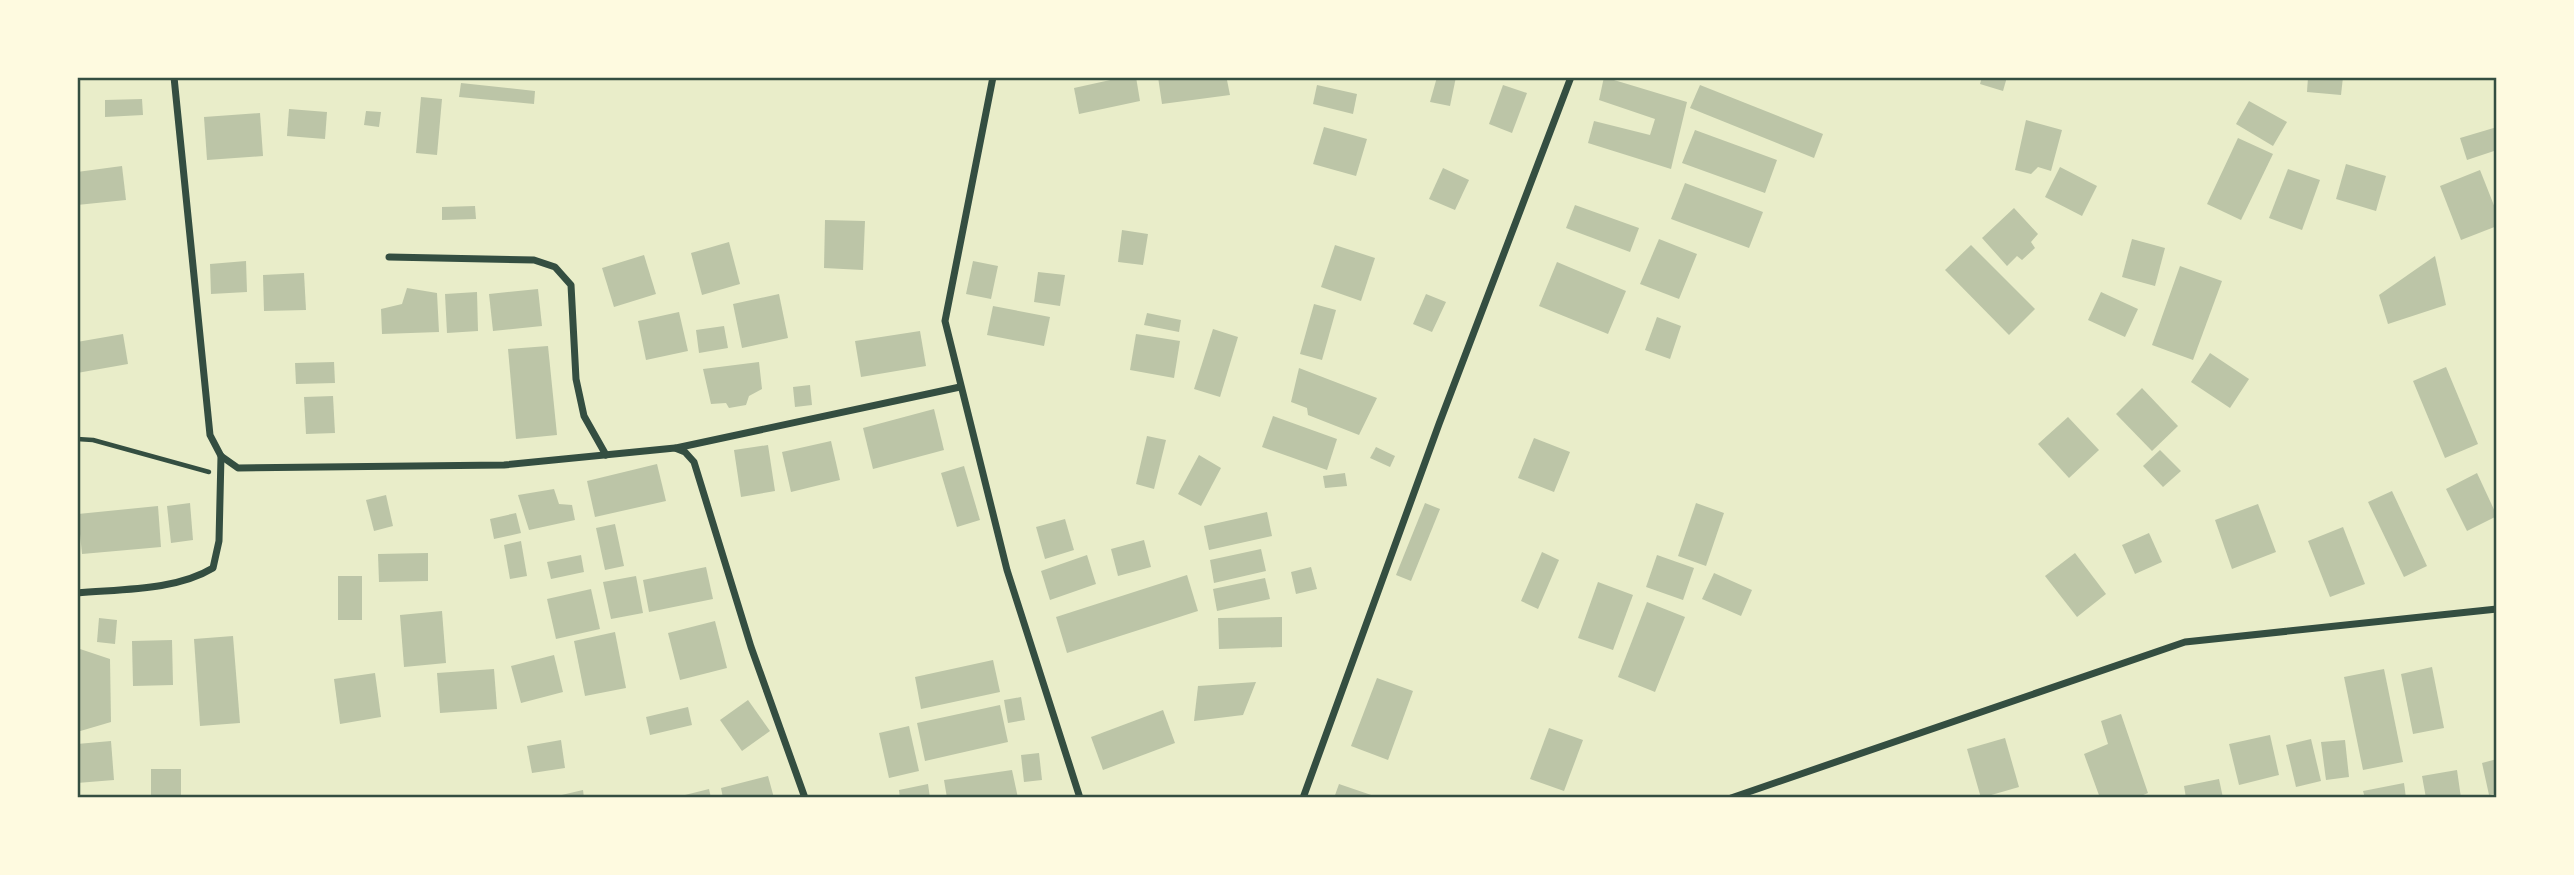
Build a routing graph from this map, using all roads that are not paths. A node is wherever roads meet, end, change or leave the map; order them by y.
1 (174, 77) edge
2 (993, 77) edge
3 (1571, 77) edge
4 (389, 257) dead end
5 (960, 387) junction
6 (675, 448) junction
7 (606, 455) junction
8 (221, 456) junction
9 (77, 593) edge
10 (2497, 609) edge
11 (805, 798) edge
12 (1080, 798) edge
13 (1303, 798) edge
14 (1731, 798) edge

1 - 8 street
2 - 5 street
3 - 13 street
4 - 7 street
5 - 6 street
5 - 12 street
6 - 7 street
6 - 11 street
7 - 8 street
8 - 9 street
10 - 14 street

